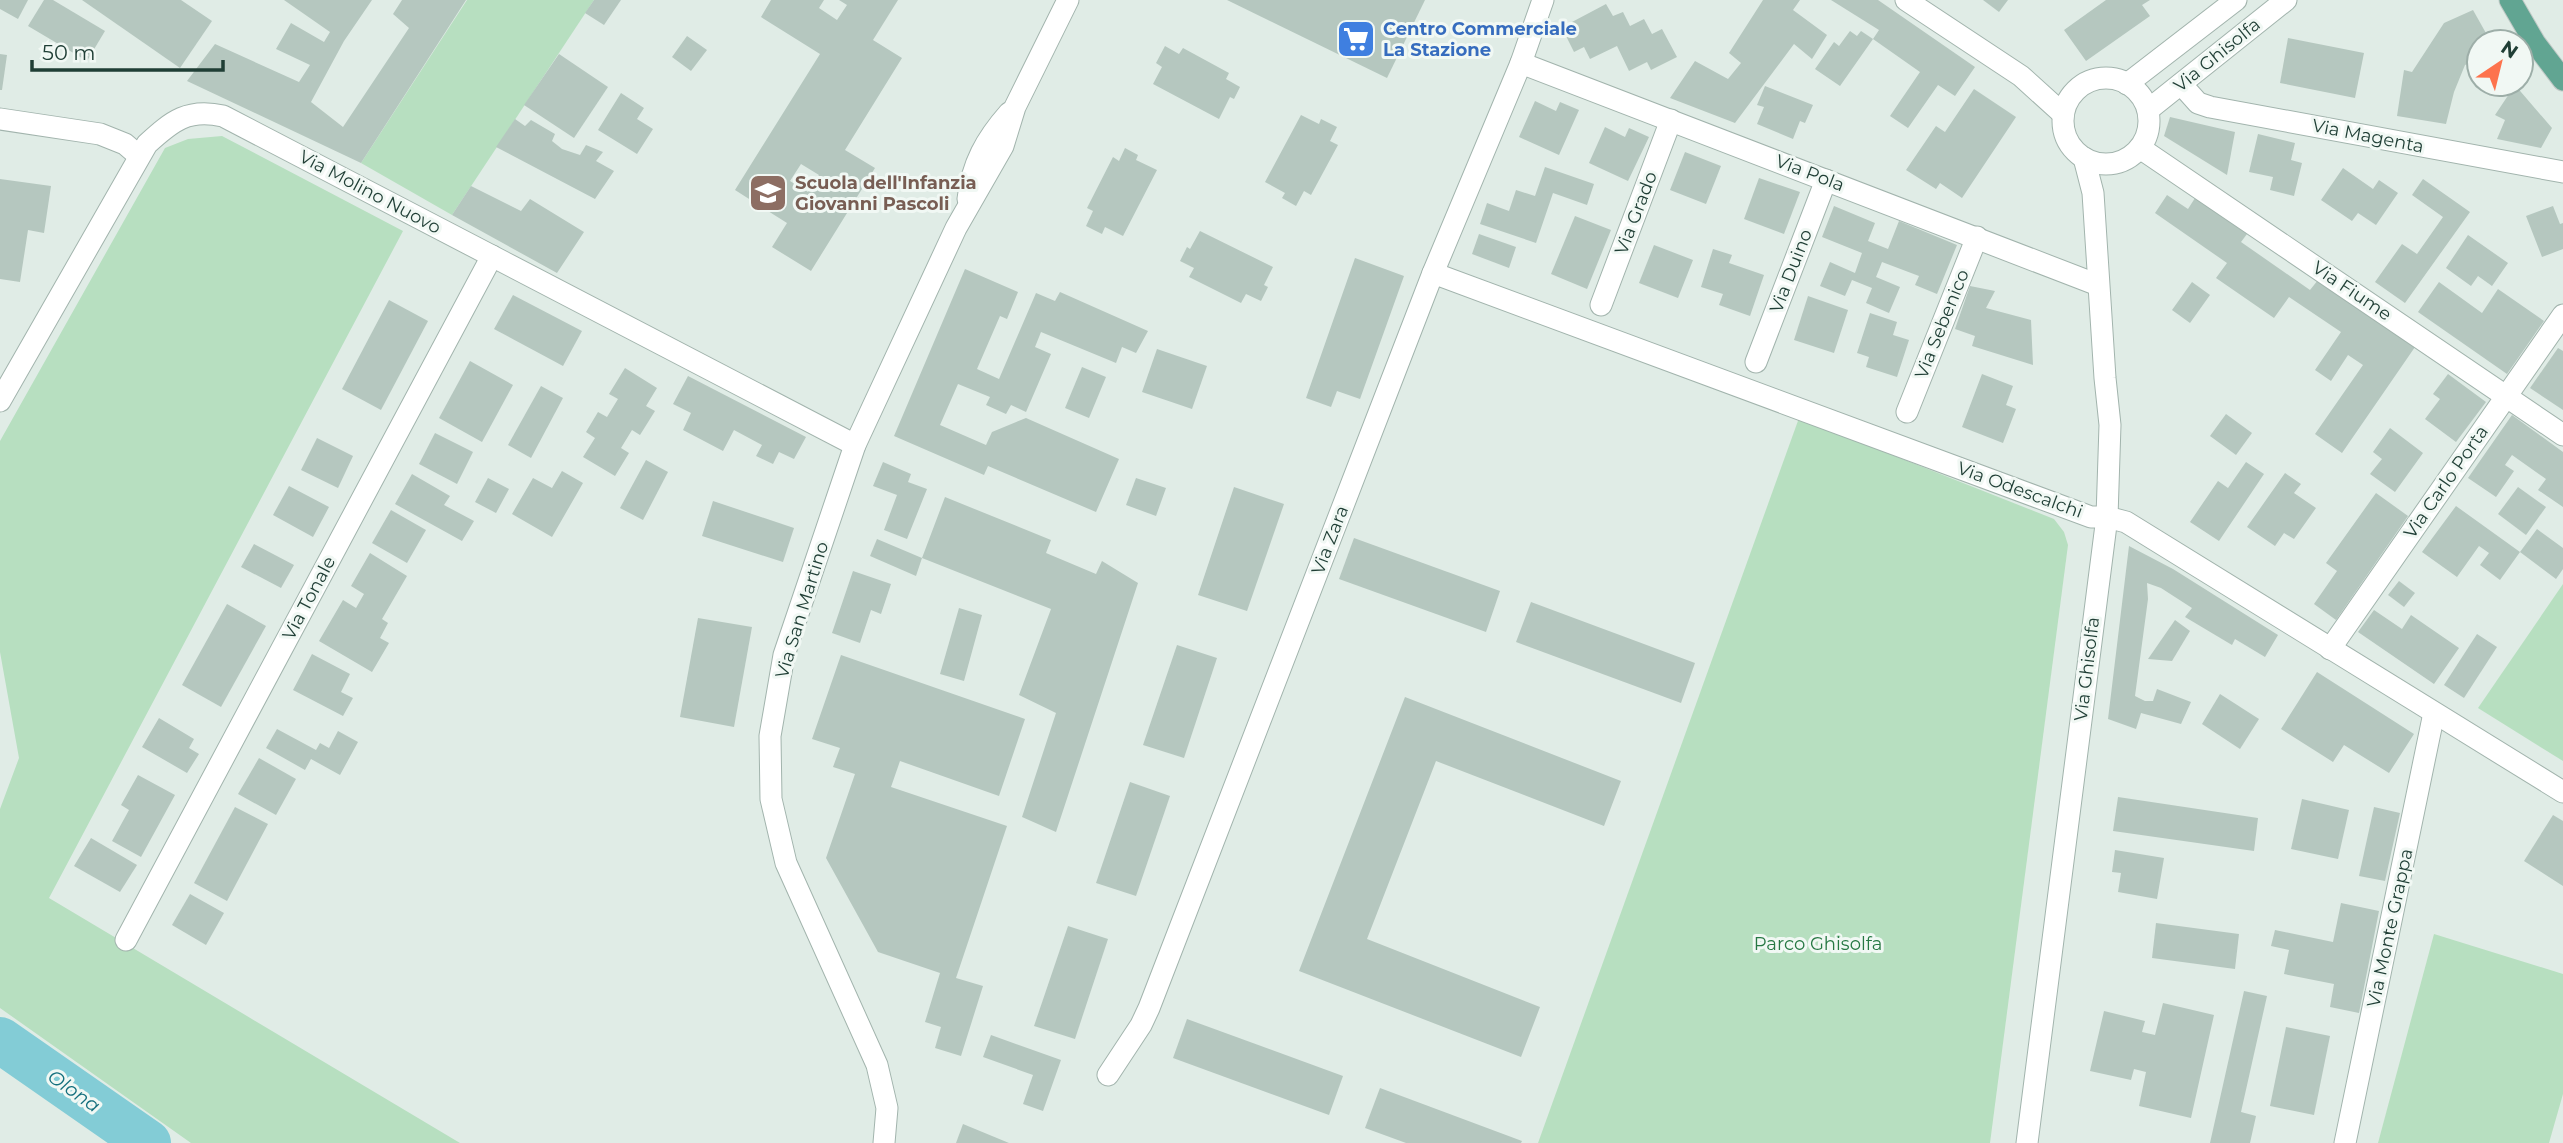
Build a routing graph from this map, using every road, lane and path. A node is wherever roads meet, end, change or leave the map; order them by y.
1 (1068, 0) edge
2 (1543, 0) edge
3 (1906, 0) edge
4 (2236, 0) edge
5 (2286, 0) edge
6 (2510, 0) edge
7 (1521, 63) junction
8 (2021, 76) junction
9 (2563, 80) edge
10 (2127, 84) junction
11 (2181, 84) junction
12 (2073, 93) junction
13 (2148, 110) junction
14 (2063, 114) junction
15 (0, 119) edge
16 (1671, 120) junction
17 (2140, 148) junction
18 (139, 156) junction
19 (2084, 158) junction
20 (2116, 163) junction
21 (2563, 172) edge
22 (1826, 180) junction
23 (2093, 193) junction
24 (1977, 237) junction
25 (492, 256) junction
26 (1433, 273) junction
27 (2098, 285) junction
28 (1601, 305) dead end
29 (2563, 315) edge
30 (1756, 362) dead end
31 (2507, 396) junction
32 (0, 401) edge
33 (1907, 412) dead end
34 (2563, 435) edge
35 (855, 445) junction
36 (2107, 517) junction
37 (2330, 649) junction
38 (2434, 713) junction
39 (2563, 792) edge
40 (126, 940) dead end
41 (1108, 1075) dead end
42 (884, 1143) edge
43 (2027, 1143) edge
44 (2345, 1143) edge

1 - 35 street, Via San Martino
2 - 7 street, Via Zara
3 - 8 street
4 - 10 street, Via Ghisolfa
5 - 11 street, Via Ghisolfa
6 - 9 main road
7 - 16 street, Via Pola
7 - 26 street, Via Zara
8 - 12 street
8 - 14 street
10 - 12 street
10 - 13 street
11 - 13 street, Via Ghisolfa
11 - 21 street, Via Magenta
12 - 14 street
13 - 17 street
14 - 19 street
15 - 18 street
16 - 22 street, Via Pola
16 - 28 street, Via Grado
17 - 20 street
17 - 31 street, Via Fiume
18 - 25 street, Via Molino Nuovo
18 - 32 street, Via Molino Nuovo
19 - 20 street
19 - 23 street, Via Ghisolfa
20 - 23 street
22 - 24 street, Via Pola
22 - 30 street, Via Duino
23 - 27 street, Via Ghisolfa
24 - 27 street, Via Pola
24 - 33 street, Via Sebenico
25 - 35 street, Via Molino Nuovo
25 - 40 street, Via Tonale
26 - 36 street, Via Odescalchi
26 - 41 street, Via Zara
27 - 36 street, Via Ghisolfa
29 - 31 street, Via Carlo Porta
31 - 34 street, Via Fiume
31 - 37 street, Via Carlo Porta
35 - 42 street, Via San Martino
36 - 37 street, Via Odescalchi
36 - 43 street, Via Ghisolfa
37 - 38 street, Via Odescalchi
38 - 39 street, Via Odescalchi
38 - 44 street, Via Monte Grappa

